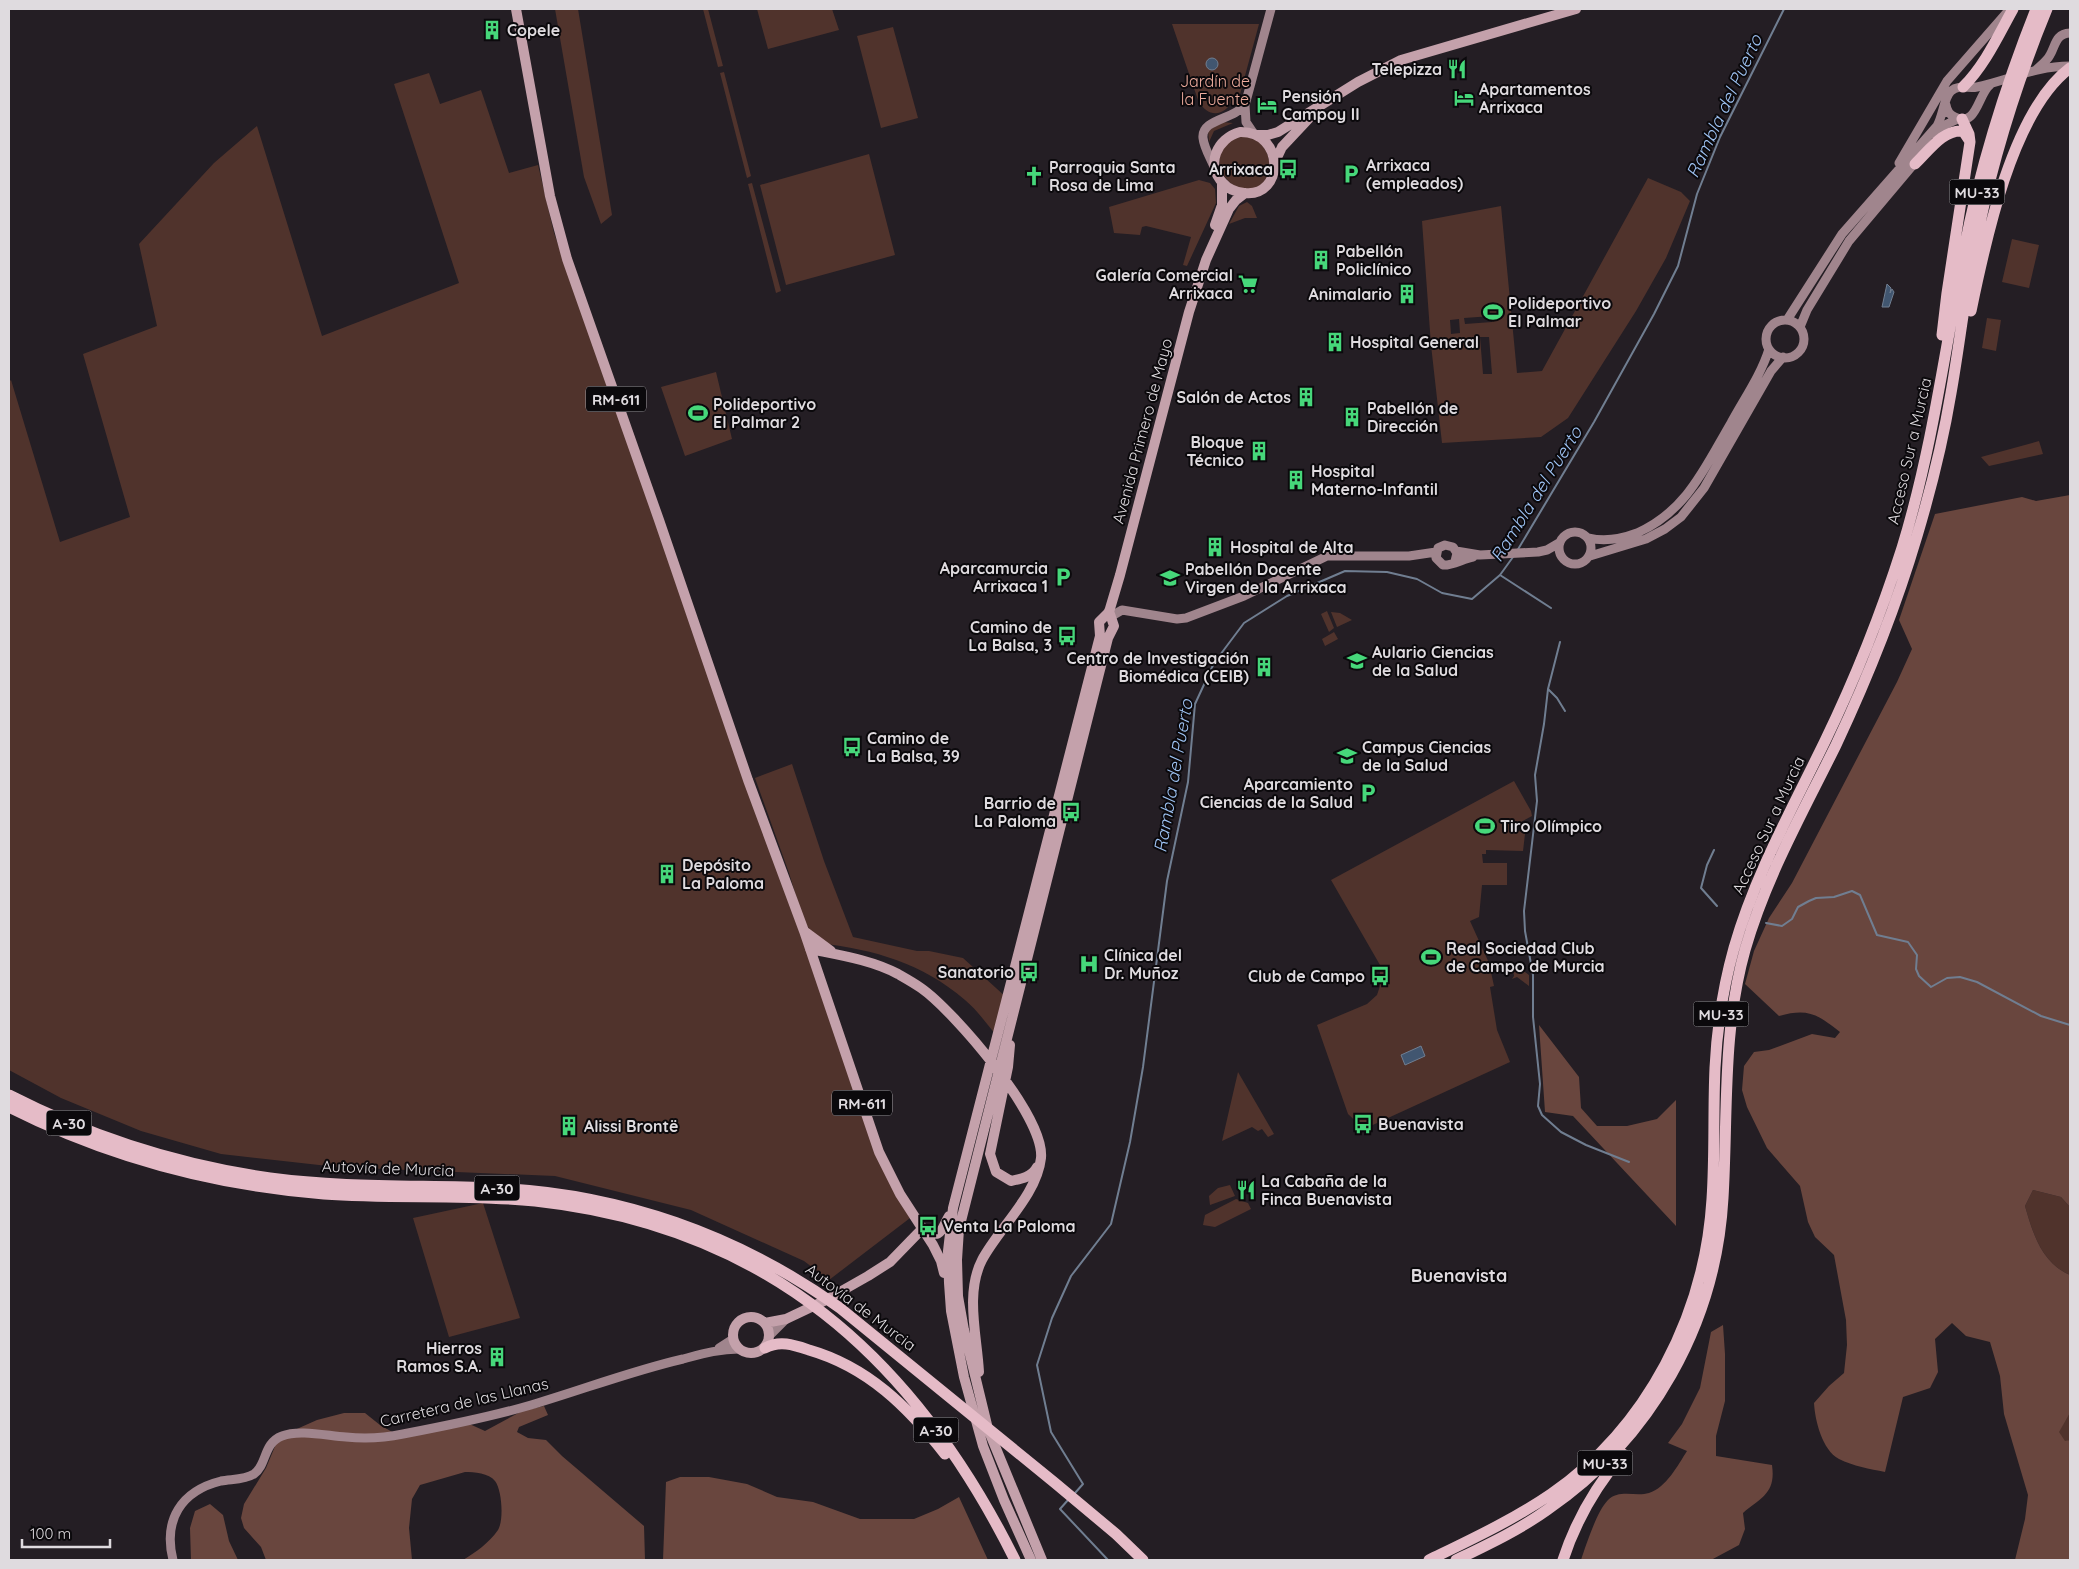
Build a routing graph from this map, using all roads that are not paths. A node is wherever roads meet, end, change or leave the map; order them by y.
1 (516, 9) edge
2 (1271, 9) edge
3 (1576, 9) edge
4 (2011, 9) edge
5 (2036, 9) edge
6 (2047, 9) edge
7 (2070, 33) edge
8 (2053, 49) junction
9 (2069, 67) edge
10 (2036, 70) junction
11 (1997, 81) junction
12 (1966, 88) junction
13 (1978, 104) junction
14 (1245, 105) junction
15 (1321, 105) junction
16 (1946, 105) junction
17 (1960, 119) junction
18 (1255, 134) junction
19 (1970, 142) junction
20 (1274, 163) junction
21 (1915, 164) junction
22 (1215, 170) junction
23 (1888, 180) junction
24 (1222, 182) junction
25 (1245, 193) junction
26 (1206, 260) junction
27 (1787, 320) junction
28 (1800, 327) junction
29 (1769, 349) junction
30 (1958, 351) junction
31 (1783, 357) junction
32 (1941, 382) junction
33 (1589, 538) junction
34 (1559, 543) junction
35 (1456, 551) junction
36 (1535, 553) junction
37 (1436, 555) junction
38 (1480, 555) junction
39 (1590, 556) junction
40 (1564, 560) junction
41 (1455, 561) junction
42 (1111, 618) junction
43 (1058, 802) junction
44 (1064, 815) junction
45 (1053, 824) junction
46 (804, 931) junction
47 (810, 949) junction
48 (838, 955) junction
49 (818, 970) junction
50 (1013, 1013) junction
51 (9, 1095) edge
52 (9, 1107) edge
53 (131, 1152) junction
54 (1041, 1157) junction
55 (953, 1208) junction
56 (923, 1228) junction
57 (951, 1311) junction
58 (786, 1319) junction
59 (765, 1323) junction
60 (769, 1336) junction
61 (733, 1339) junction
62 (765, 1348) junction
63 (739, 1349) junction
64 (714, 1351) junction
65 (980, 1398) junction
66 (1628, 1438) junction
67 (173, 1560) edge
68 (1014, 1560) edge
69 (1031, 1560) edge
70 (1042, 1560) edge
71 (1143, 1560) edge
72 (1429, 1560) edge
73 (1456, 1560) edge
74 (1562, 1560) edge

1 - 46 main road, RM-611
2 - 14 street
3 - 15 main road
4 - 12 highway
4 - 23 street
5 - 32 highway, Acceso Sur a Murcia / MU-33
6 - 30 highway, Acceso Sur a Murcia / MU-33
7 - 8 street
8 - 9 street
8 - 10 street
9 - 10 street
9 - 30 highway
10 - 11 street
11 - 12 street
11 - 13 street
12 - 13 street
12 - 16 street
13 - 17 street
14 - 18 street
14 - 22 street
15 - 18 main road
15 - 20 main road
16 - 17 street
16 - 23 street
17 - 19 highway
17 - 21 street
18 - 20 main road
18 - 22 main road
19 - 21 highway
19 - 32 highway
20 - 25 main road
21 - 28 street
22 - 24 main road
23 - 27 street
24 - 25 main road
24 - 26 main road, Avenida Primero de Mayo
25 - 26 main road, Avenida Primero de Mayo
26 - 42 main road, Avenida Primero de Mayo
27 - 28 street
27 - 29 street
28 - 31 street
29 - 31 street
29 - 33 street
30 - 66 highway, Acceso Sur a Murcia / MU-33
31 - 39 street
32 - 72 highway, Acceso Sur a Murcia / MU-33
33 - 34 street
33 - 39 street
34 - 36 street
34 - 40 street
35 - 37 street
35 - 38 street
35 - 41 street
36 - 38 street
36 - 40 street
37 - 41 street
37 - 42 street
38 - 41 street
39 - 40 street
42 - 43 main road
42 - 44 main road, Avenida Primero de Mayo
43 - 44 main road
43 - 45 main road
44 - 45 main road
44 - 50 main road, Avenida Primero de Mayo
45 - 55 main road
46 - 47 main road, RM-611
46 - 48 main road
47 - 48 main road
47 - 49 main road, RM-611
48 - 49 main road
48 - 54 main road
49 - 56 main road, RM-611
50 - 54 main road
50 - 65 main road
51 - 53 highway, Autovía de Murcia / A-30
52 - 53 highway, Autovía de Murcia / A-30
53 - 68 highway, Autovía de Murcia / A-30
53 - 71 highway, Autovía de Murcia / A-30
54 - 65 main road
55 - 56 main road
55 - 57 main road
56 - 57 main road, RM-611
56 - 58 main road
57 - 69 main road
58 - 59 main road
58 - 60 street
59 - 60 main road
59 - 61 main road
60 - 62 main road
61 - 63 main road
61 - 64 street, Carretera de las Llanas
62 - 63 main road
62 - 68 highway
63 - 64 street, Carretera de las Llanas
64 - 67 street, Carretera de las Llanas
65 - 70 main road
66 - 73 highway, Acceso Sur a Murcia / MU-33
66 - 74 highway

